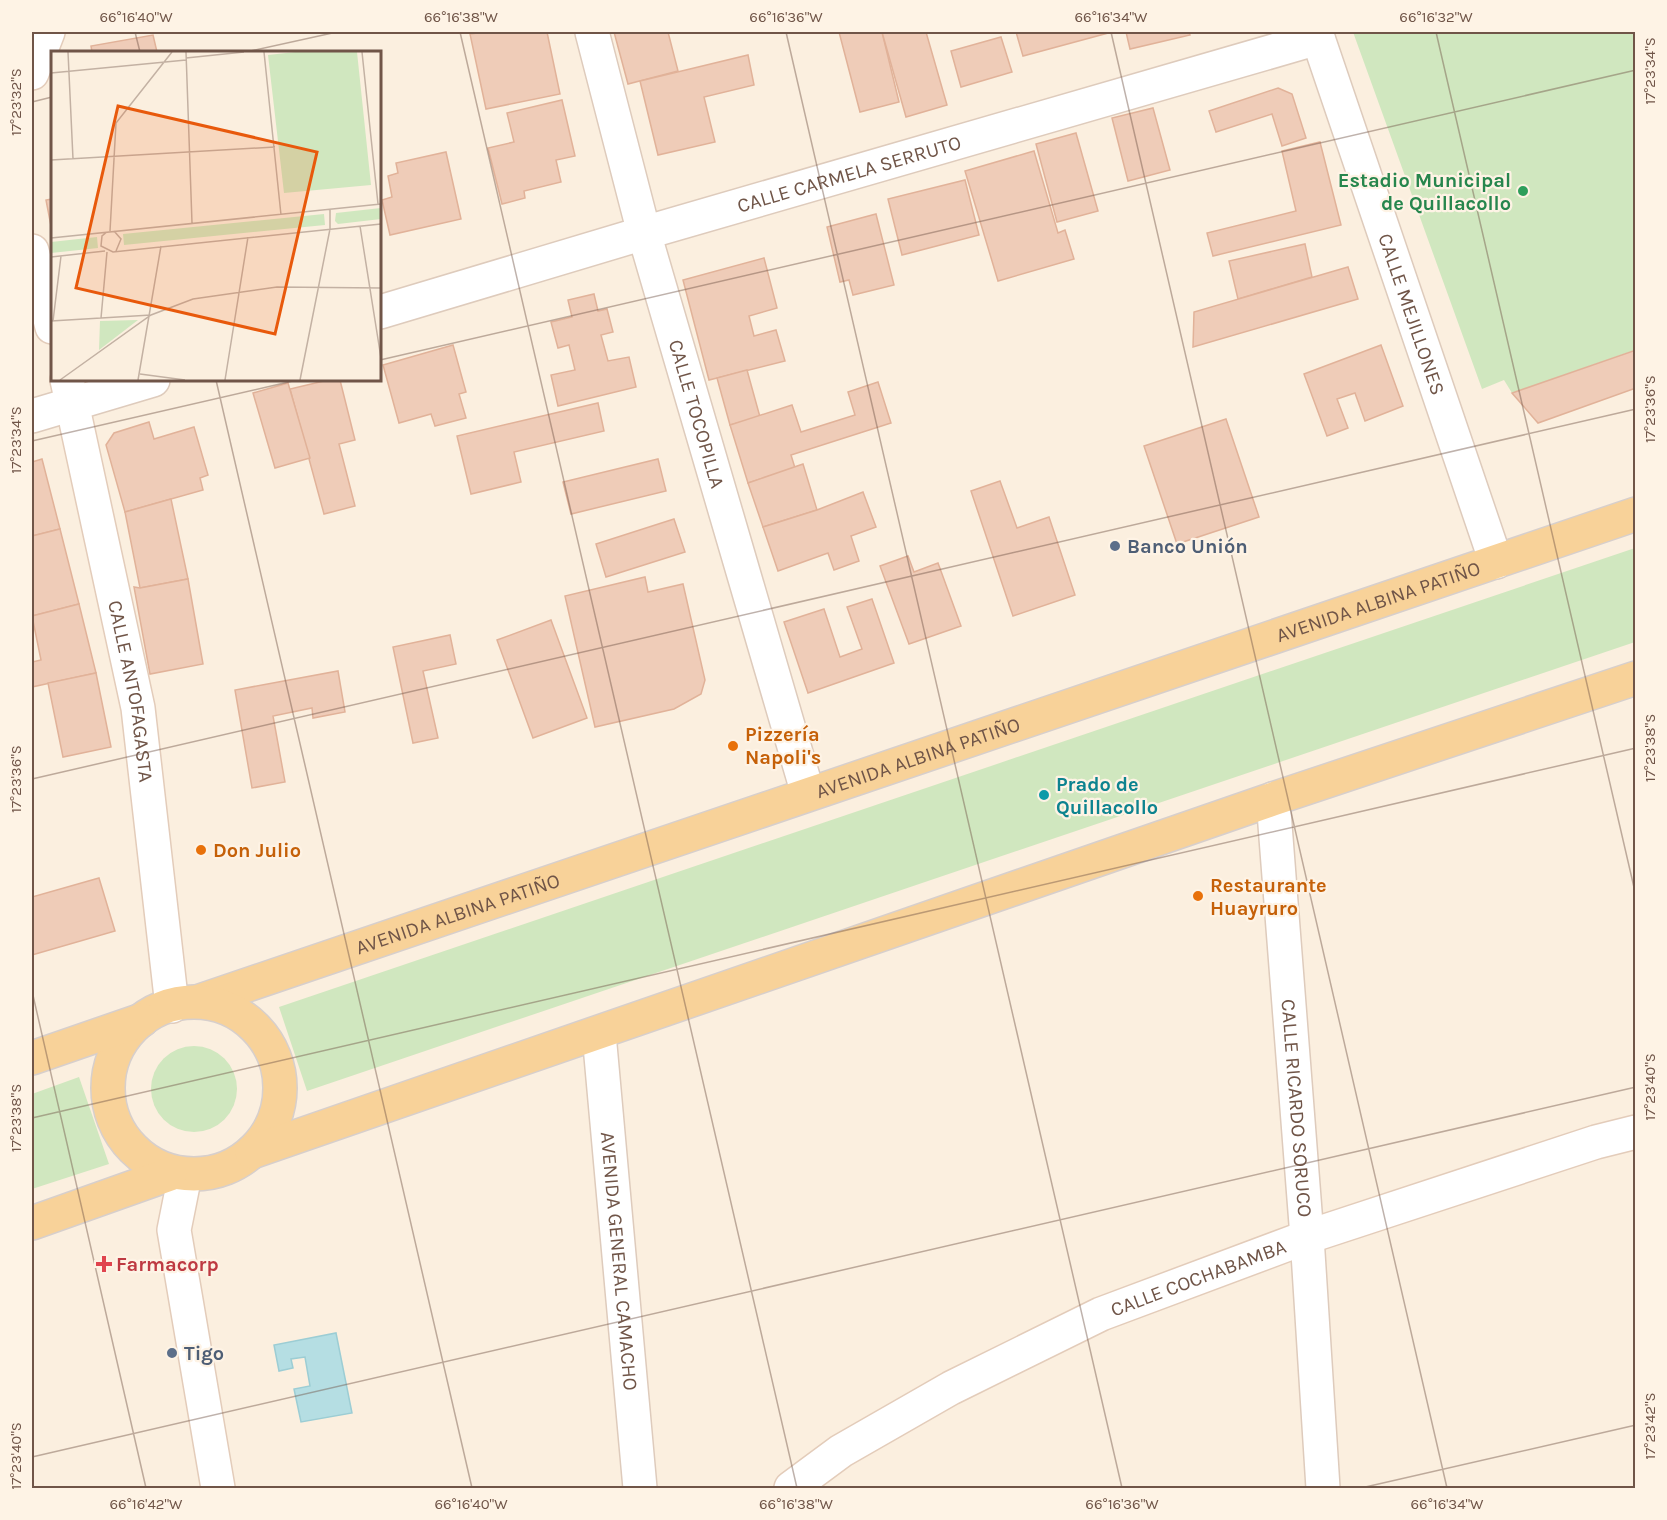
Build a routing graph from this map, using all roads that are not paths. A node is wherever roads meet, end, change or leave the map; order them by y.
1 (48, 32) edge
2 (592, 32) edge
3 (1317, 35) edge
4 (32, 73) edge
5 (644, 233) junction
6 (32, 251) edge
7 (381, 312) edge
8 (51, 323) edge
9 (145, 381) edge
10 (70, 391) edge
11 (32, 416) edge
12 (1635, 514) edge
13 (1496, 562) junction
14 (1635, 678) edge
15 (808, 794) junction
16 (1274, 799) junction
17 (173, 1008) junction
18 (599, 1034) junction
19 (32, 1058) edge
20 (1635, 1132) edge
21 (252, 1152) junction
22 (178, 1174) junction
23 (32, 1223) edge
24 (1307, 1237) junction
25 (218, 1488) edge
26 (640, 1488) edge
27 (791, 1488) edge
28 (1323, 1488) edge

1 - 4 street
2 - 5 street, CALLE TOCOPILLA
3 - 5 street, CALLE CARMELA SERRUTO
3 - 13 street, CALLE MEJILLONES
5 - 7 street, CALLE CARMELA SERRUTO
5 - 15 street, CALLE TOCOPILLA
6 - 8 street
9 - 10 street
10 - 11 street
10 - 17 street, CALLE ANTOFAGASTA
12 - 13 main road, AVENIDA ALBINA PATIÑO
13 - 15 main road, AVENIDA ALBINA PATIÑO
14 - 16 main road
15 - 17 main road, AVENIDA ALBINA PATIÑO
16 - 18 main road
16 - 24 street, CALLE RICARDO SORUCO
17 - 19 main road, AVENIDA ALBINA PATIÑO
17 - 21 main road
17 - 22 main road
18 - 21 main road
18 - 26 street, AVENIDA GENERAL CAMACHO
20 - 24 street, CALLE COCHABAMBA
21 - 22 main road
22 - 23 main road
22 - 25 street
24 - 27 street, CALLE COCHABAMBA
24 - 28 street, CALLE RICARDO SORUCO

